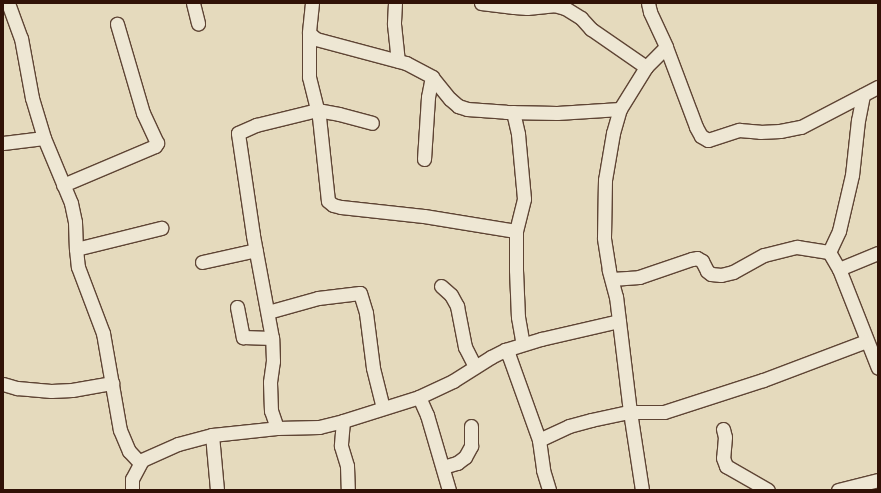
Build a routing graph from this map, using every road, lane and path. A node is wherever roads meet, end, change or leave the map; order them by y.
1 (8, 3) edge
2 (193, 3) edge
3 (312, 3) edge
4 (395, 3) edge
5 (481, 3) edge
6 (648, 3) edge
7 (514, 5) edge
8 (198, 23) dead end
9 (117, 24) dead end
10 (310, 33) junction
11 (666, 47) junction
12 (398, 61) junction
13 (646, 67) junction
14 (432, 77) junction
15 (878, 87) edge
16 (863, 95) junction
17 (620, 109) junction
18 (317, 110) junction
19 (513, 112) junction
20 (372, 123) dead end
21 (44, 138) junction
22 (3, 143) edge
23 (424, 159) dead end
24 (63, 185) junction
25 (161, 228) dead end
26 (516, 231) junction
27 (76, 249) junction
28 (256, 250) junction
29 (829, 252) junction
30 (878, 253) edge
31 (202, 262) dead end
32 (839, 269) junction
33 (612, 279) junction
34 (441, 286) dead end
35 (238, 307) dead end
36 (268, 312) junction
37 (619, 321) junction
38 (272, 338) junction
39 (866, 341) junction
40 (522, 344) junction
41 (505, 350) junction
42 (475, 367) junction
43 (878, 368) edge
44 (112, 383) junction
45 (3, 384) edge
46 (419, 397) junction
47 (383, 408) junction
48 (630, 412) junction
49 (343, 421) junction
50 (471, 426) dead end
51 (277, 428) junction
52 (723, 429) dead end
53 (212, 435) junction
54 (539, 440) junction
55 (140, 463) junction
56 (442, 467) junction
57 (878, 480) edge
58 (132, 490) edge
59 (217, 490) edge
60 (348, 490) edge
61 (449, 490) edge
62 (549, 490) edge
63 (642, 490) edge
64 (768, 490) edge
65 (838, 490) edge

1 - 21 street
2 - 8 street
3 - 10 street
4 - 12 street
5 - 7 street
6 - 11 street
7 - 13 street
9 - 24 street
10 - 12 street
10 - 18 street
11 - 13 street
11 - 16 street
12 - 14 street
13 - 17 street
14 - 19 street
14 - 23 street
15 - 16 street
16 - 29 street
17 - 19 street
17 - 33 street
18 - 20 street
18 - 26 street
18 - 28 street
19 - 26 street
21 - 22 street
21 - 24 street
24 - 27 street
25 - 27 street
26 - 40 street
27 - 44 street
28 - 31 street
28 - 36 street
29 - 32 street
29 - 33 street
30 - 32 street
32 - 39 street
33 - 37 street
34 - 42 street
35 - 38 street
36 - 38 street
36 - 47 street
37 - 40 street
37 - 48 street
38 - 51 street
39 - 43 street
39 - 48 street
40 - 41 street
41 - 42 street
41 - 54 street
42 - 46 street
44 - 45 street
44 - 55 street
46 - 47 street
46 - 56 street
47 - 49 street
48 - 54 street
48 - 63 street
49 - 51 street
49 - 60 street
50 - 56 street
51 - 53 street
52 - 64 street
53 - 55 street
53 - 59 street
54 - 62 street
55 - 58 street
56 - 61 street
57 - 65 street

